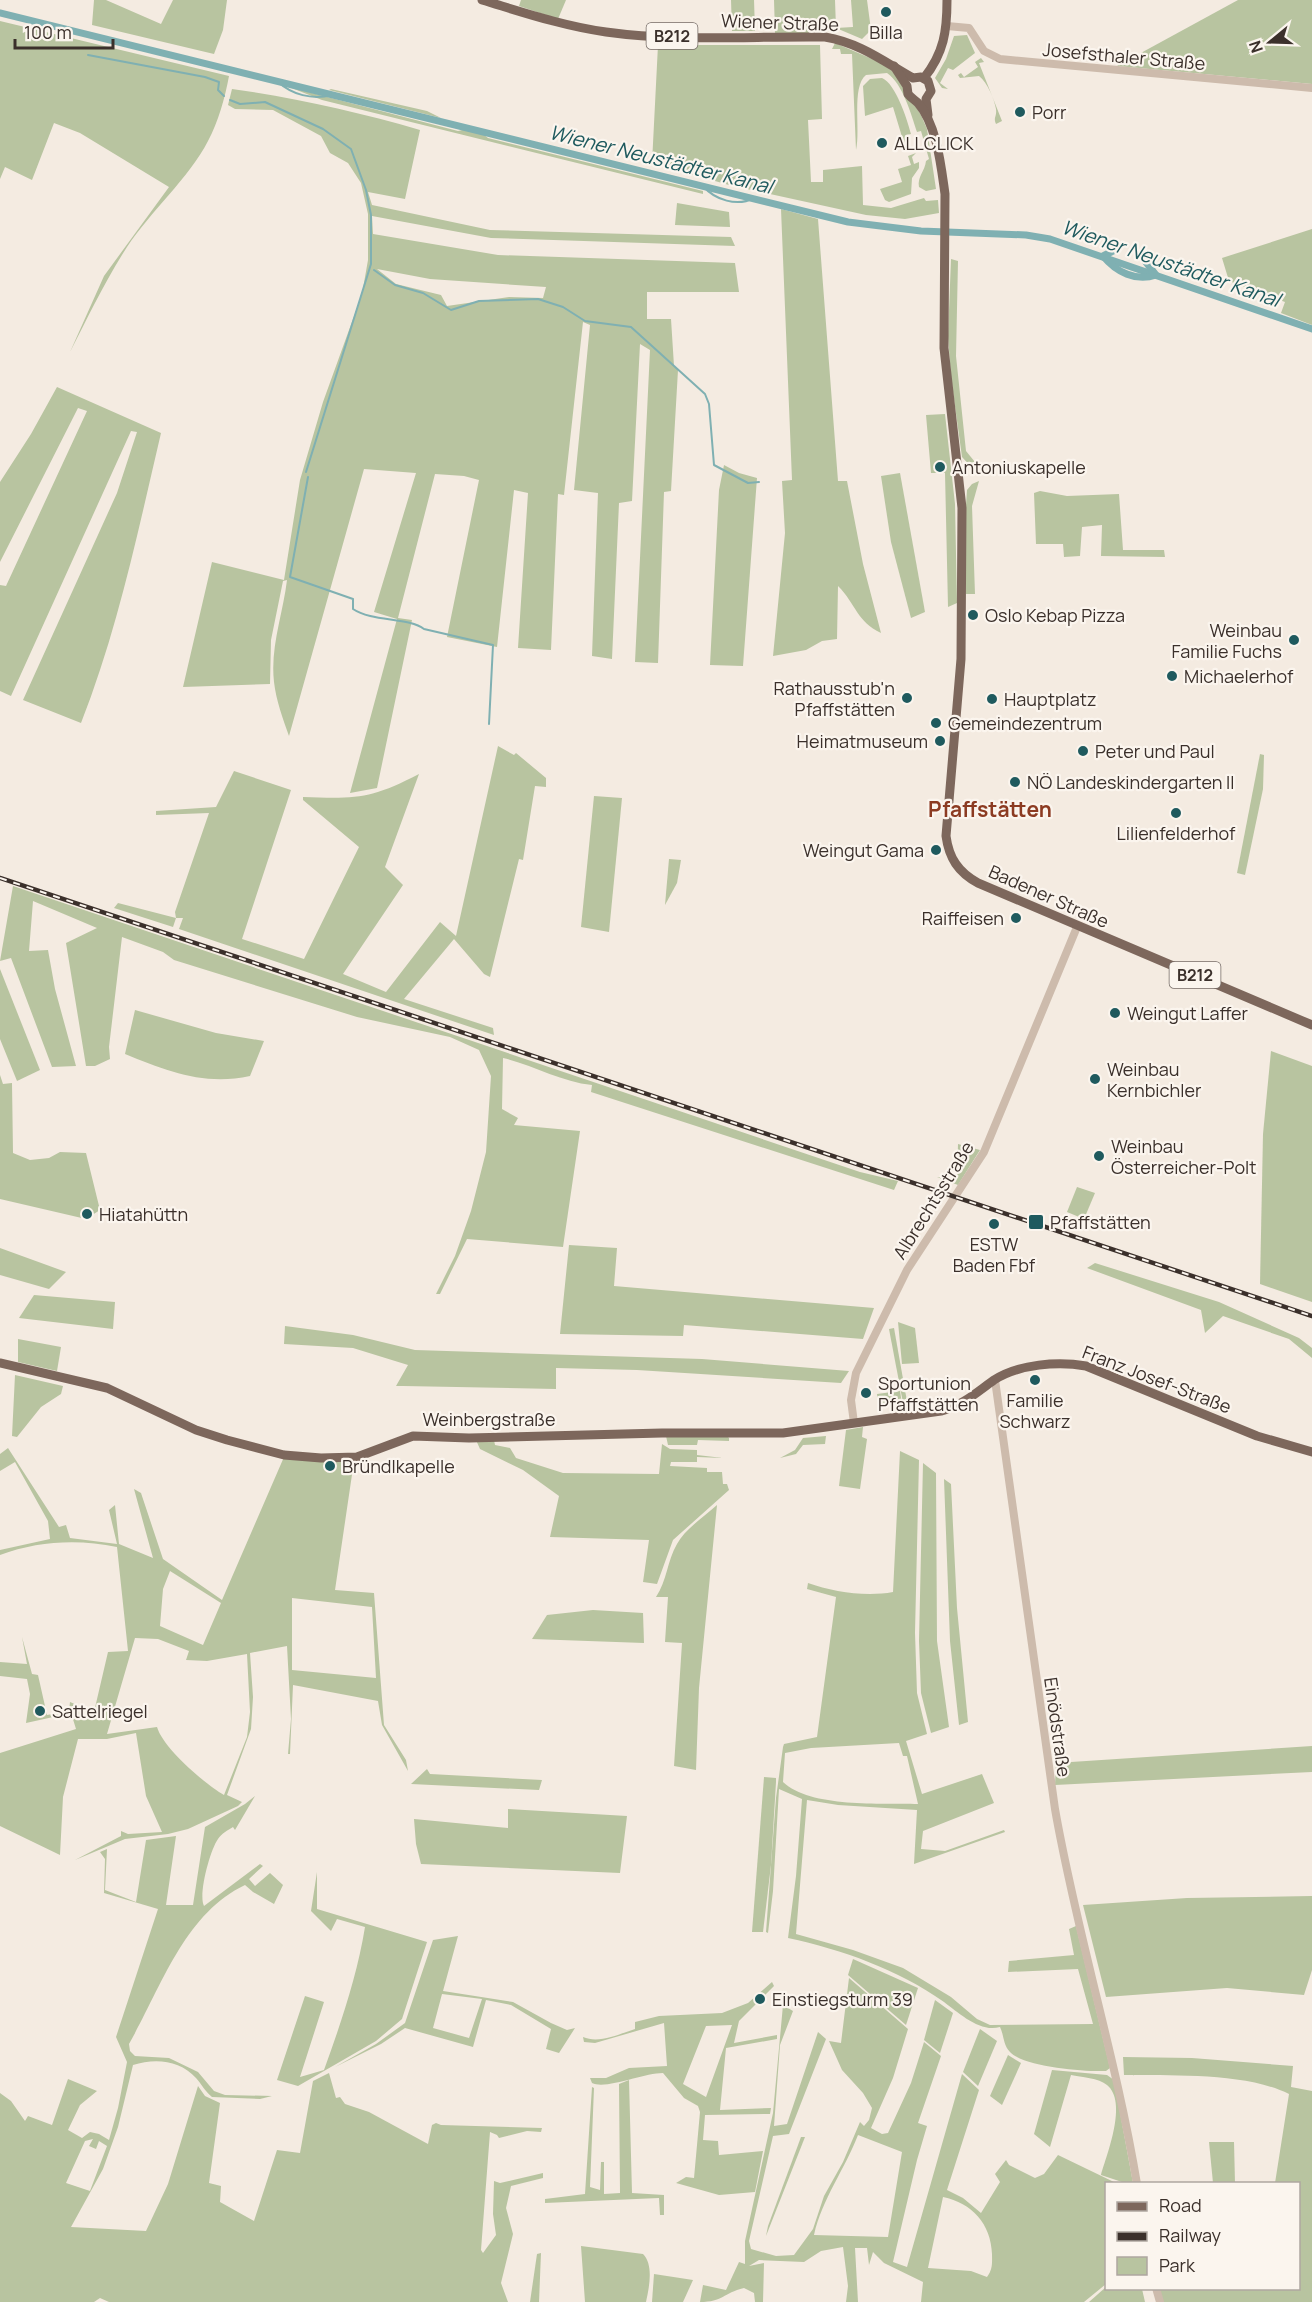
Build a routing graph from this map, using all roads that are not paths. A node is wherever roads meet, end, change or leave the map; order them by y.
1 (482, 0) edge
2 (947, 0) edge
3 (947, 26) junction
4 (894, 66) junction
5 (914, 78) junction
6 (924, 78) junction
7 (907, 86) junction
8 (1312, 88) edge
9 (922, 100) junction
10 (961, 603) joint
11 (1077, 927) junction
12 (1312, 1025) edge
13 (0, 1363) edge
14 (995, 1380) junction
15 (854, 1423) junction
16 (1312, 1452) edge
17 (1137, 2182) edge

1 - 4 main road, Wiener Straße / B212
2 - 3 main road
3 - 6 main road
3 - 8 street, Josefsthaler Straße
4 - 5 main road, Wiener Straße / B212
4 - 7 main road, Wiener Straße / B212
5 - 6 main road
5 - 7 main road
6 - 9 main road, Wiener Straße / B212
7 - 9 main road, Wiener Straße / B212
9 - 10 main road, Wiener Straße / B212
10 - 11 main road, Badener Straße / B212
11 - 12 main road, Badener Straße / B212
11 - 15 street, Albrechtsstraße
13 - 15 main road, Weinbergstraße
14 - 15 main road, Franz Josef-Straße
14 - 16 main road, Franz Josef-Straße
14 - 17 street, Einödstraße

